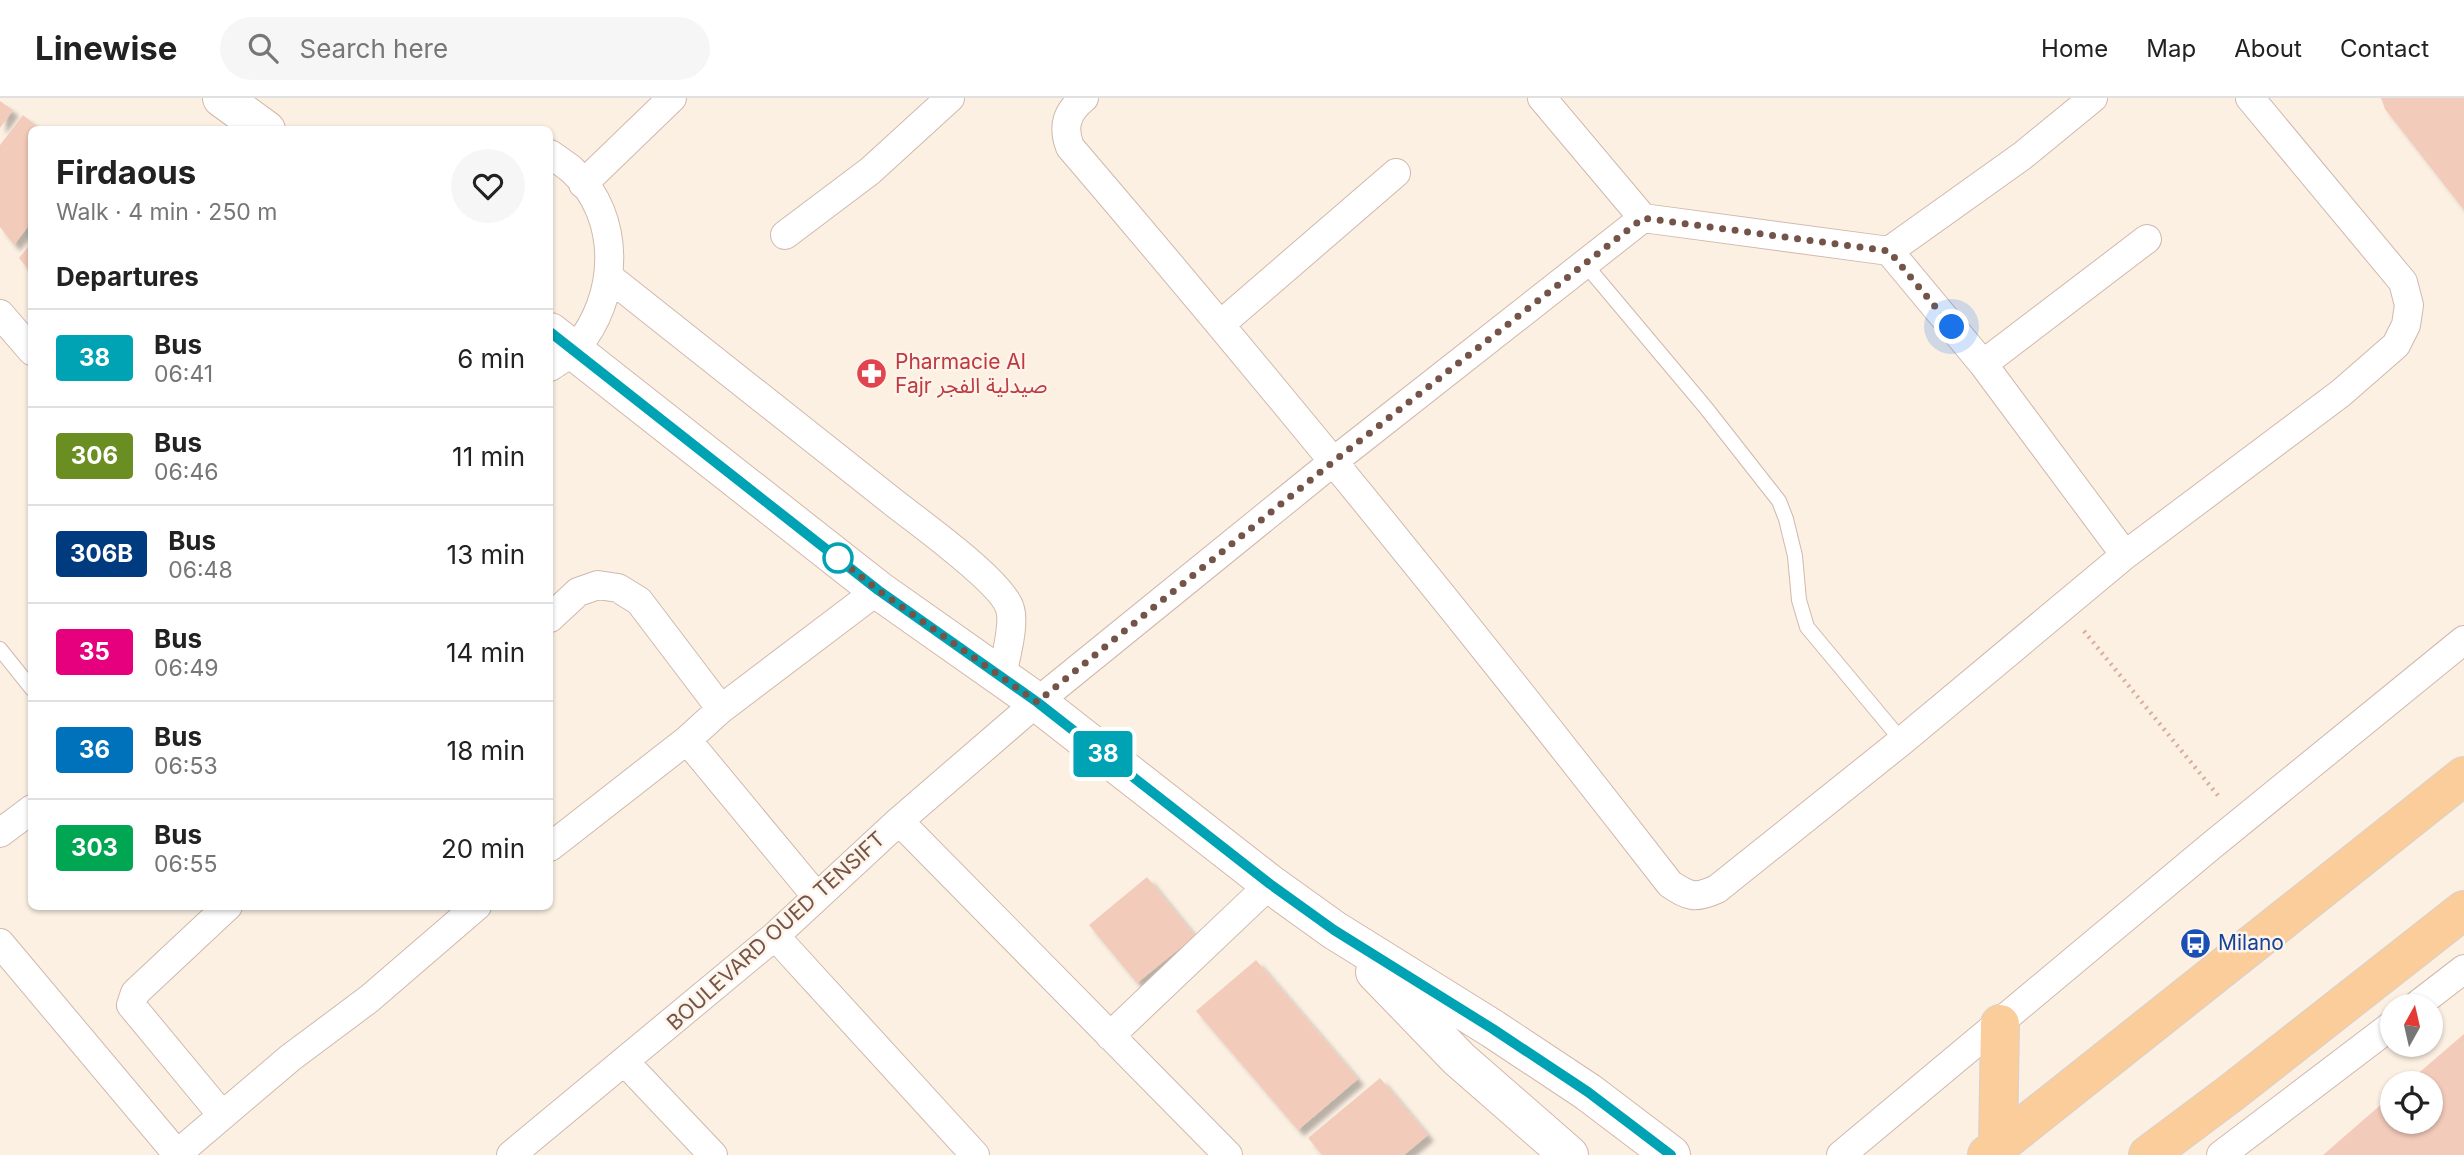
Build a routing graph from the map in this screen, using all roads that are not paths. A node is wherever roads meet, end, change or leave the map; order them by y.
1 (222, 98) edge
2 (672, 98) edge
3 (950, 98) edge
4 (1542, 98) edge
5 (2093, 98) edge
6 (2250, 98) edge
7 (1076, 100) edge
8 (260, 126) edge
9 (553, 156) edge
10 (1396, 173) dead end
11 (583, 184) junction
12 (1643, 218) junction
13 (785, 235) dead end
14 (2147, 239) dead end
15 (1889, 251) junction
16 (1585, 264) junction
17 (610, 278) junction
18 (0, 314) edge
19 (1221, 324) junction
20 (28, 346) edge
21 (558, 349) edge
22 (1983, 365) junction
23 (1334, 461) junction
24 (2125, 555) junction
25 (878, 590) junction
26 (553, 615) edge
27 (2464, 640) edge
28 (0, 649) edge
29 (1002, 677) junction
30 (28, 684) edge
31 (1037, 702) junction
32 (722, 709) junction
33 (687, 740) junction
34 (1902, 741) junction
35 (2464, 776) edge
36 (28, 812) edge
37 (900, 821) junction
38 (0, 833) edge
39 (553, 845) edge
40 (1270, 884) junction
41 (817, 897) junction
42 (225, 910) edge
43 (472, 910) edge
44 (2464, 910) edge
45 (1334, 930) junction
46 (775, 936) junction
47 (0, 943) edge
48 (2464, 969) edge
49 (2432, 994) edge
50 (2000, 1024) junction
51 (2380, 1034) edge
52 (1110, 1035) junction
53 (625, 1062) junction
54 (222, 1115) junction
55 (1992, 1151) edge
56 (177, 1155) edge
57 (511, 1155) edge
58 (713, 1155) edge
59 (975, 1155) edge
60 (1228, 1155) edge
61 (1569, 1155) edge
62 (1671, 1155) edge
63 (1841, 1155) edge
64 (2148, 1155) edge
65 (2221, 1155) edge

1 - 8 main road
2 - 11 street
3 - 13 street
4 - 12 street
5 - 15 street
6 - 24 street
7 - 19 street
9 - 11 street
10 - 19 street
11 - 17 street
12 - 15 street
12 - 16 street, BOULEVARD OUED TENSIFT
14 - 22 street
15 - 22 street
16 - 23 street, BOULEVARD OUED TENSIFT
16 - 34 lane
17 - 21 street
17 - 29 street
18 - 20 street
19 - 23 street
21 - 25 main road
22 - 24 street
23 - 31 street, BOULEVARD OUED TENSIFT
23 - 34 street
24 - 34 street
25 - 29 main road
25 - 32 street
26 - 32 street
27 - 50 street
28 - 30 lane
29 - 31 main road
31 - 37 street, BOULEVARD OUED TENSIFT
31 - 40 main road
32 - 33 street
33 - 39 street
33 - 41 street
35 - 55 main road
36 - 38 street
37 - 41 street, BOULEVARD OUED TENSIFT
37 - 52 street
40 - 45 main road
40 - 52 street
41 - 46 street, BOULEVARD OUED TENSIFT
42 - 54 street
43 - 54 street
44 - 64 main road
45 - 61 main road
45 - 62 main road
46 - 53 street, BOULEVARD OUED TENSIFT
46 - 59 street
47 - 56 street
48 - 49 street
50 - 55 main road
50 - 63 street
51 - 65 street
52 - 60 street
53 - 57 street, BOULEVARD OUED TENSIFT
53 - 58 street
54 - 56 street

